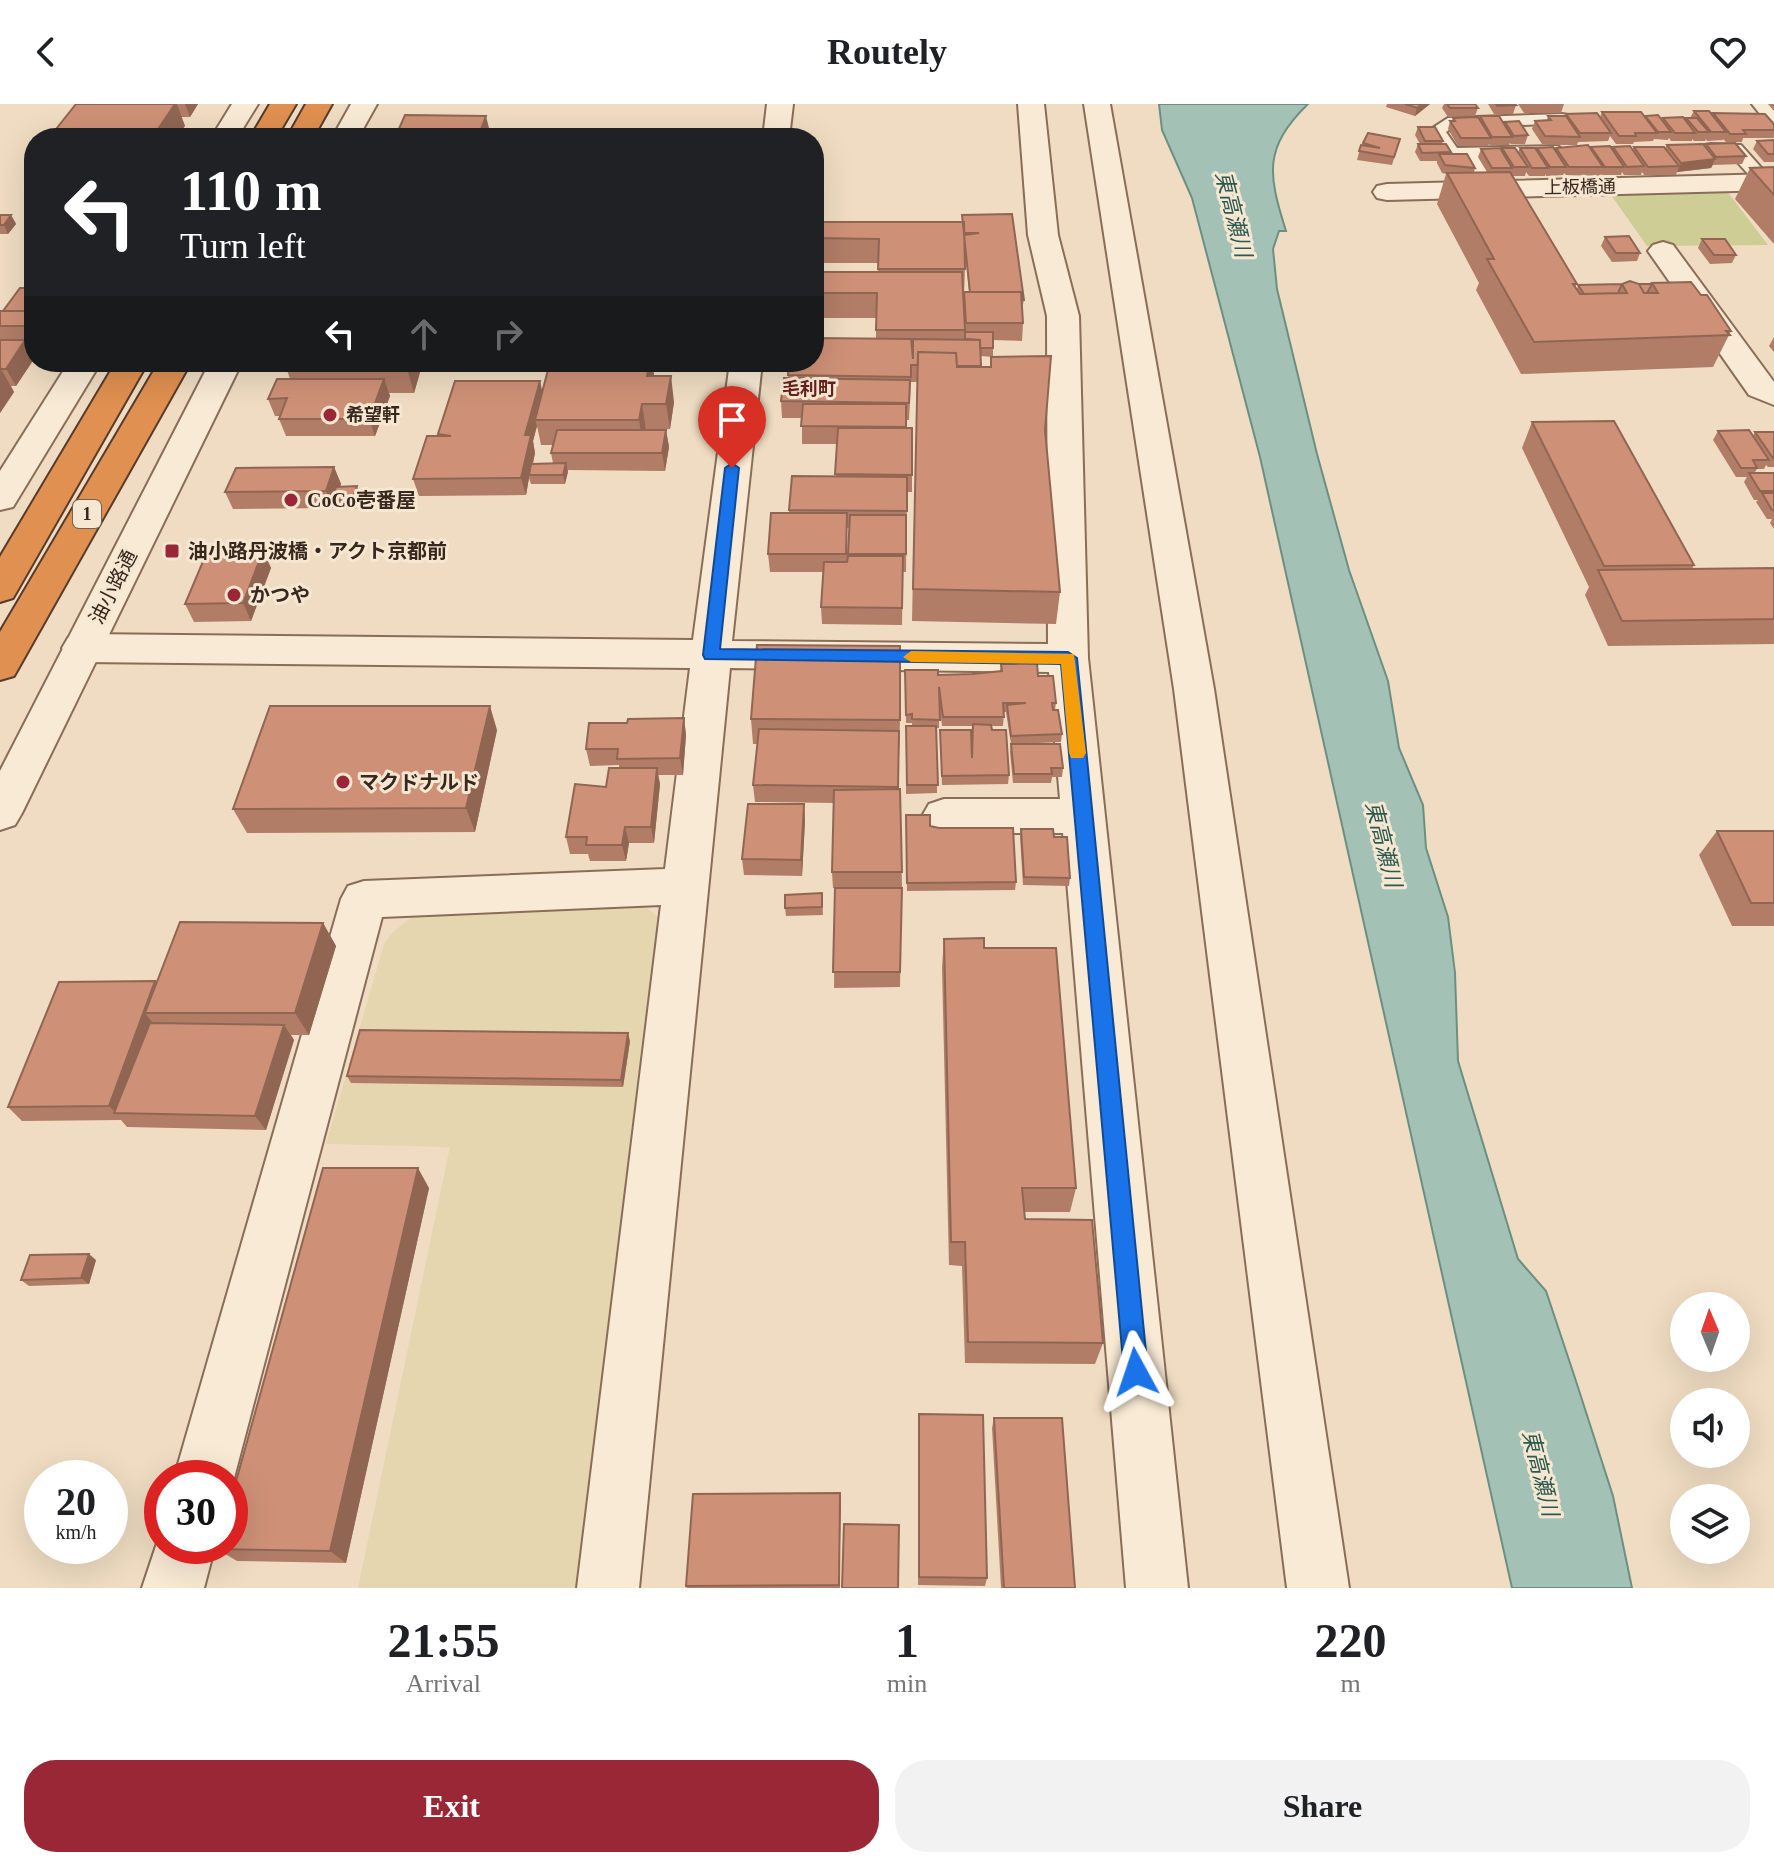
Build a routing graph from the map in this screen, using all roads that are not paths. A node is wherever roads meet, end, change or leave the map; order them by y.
1 (245, 104) edge
2 (283, 104) edge
3 (319, 104) edge
4 (364, 104) edge
5 (780, 104) edge
6 (1031, 104) edge
7 (1097, 104) edge
8 (1760, 104) edge
9 (1562, 119) edge
10 (1515, 120) junction
11 (1774, 120) edge
12 (230, 128) edge
13 (269, 128) edge
14 (306, 128) edge
15 (351, 128) edge
16 (777, 128) edge
17 (1689, 149) edge
18 (1582, 151) edge
19 (1536, 152) junction
20 (1469, 153) junction
21 (1769, 182) edge
22 (1490, 190) junction
23 (1387, 192) dead end
24 (1663, 251) dead end
25 (79, 372) edge
26 (126, 372) edge
27 (169, 372) edge
28 (221, 372) edge
29 (745, 372) edge
30 (1774, 395) edge
31 (0, 499) edge
32 (0, 589) edge
33 (82, 648) junction
34 (711, 655) junction
35 (1068, 658) junction
36 (0, 666) edge
37 (0, 813) edge
38 (944, 816) dead end
39 (1083, 816) junction
40 (686, 886) junction
41 (209, 1460) edge
42 (180, 1564) edge
43 (173, 1588) edge
44 (608, 1588) edge
45 (1157, 1588) edge
46 (1318, 1588) edge

1 - 12 street
2 - 13 highway
3 - 14 highway
4 - 15 street
5 - 16 street
6 - 35 street
7 - 46 street
8 - 11 lane
9 - 10 lane
10 - 19 lane
10 - 20 lane
17 - 21 lane
18 - 19 lane
19 - 20 lane
20 - 22 lane
21 - 22 street, 上板橋通
22 - 23 street, 上板橋通
24 - 30 street
25 - 31 street
26 - 32 highway, 1
27 - 36 highway, 1
28 - 33 street, 油小路通
29 - 34 street
33 - 34 street
33 - 37 street, 油小路通
34 - 35 street
34 - 40 street
35 - 39 street
38 - 39 street
39 - 45 street
40 - 41 street
40 - 44 street
42 - 43 street

